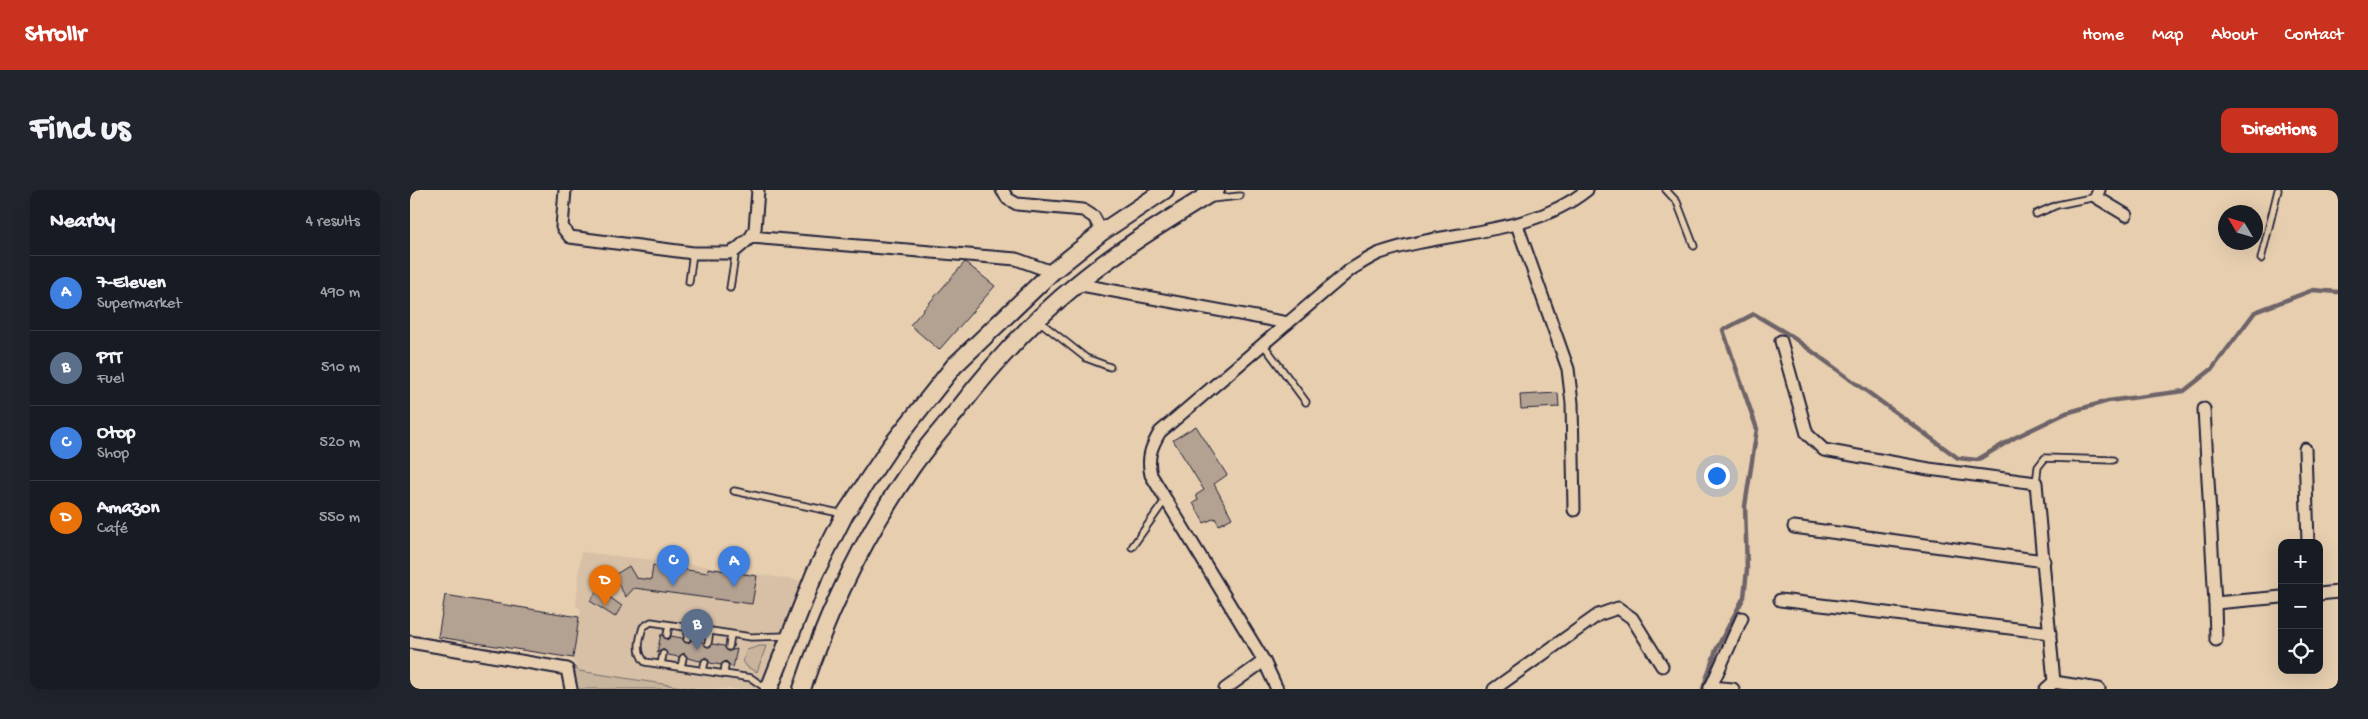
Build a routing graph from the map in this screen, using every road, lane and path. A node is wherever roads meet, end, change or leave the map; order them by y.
1 (565, 190) edge
2 (758, 190) edge
3 (1002, 190) edge
4 (1165, 190) edge
5 (1216, 190) edge
6 (1587, 190) edge
7 (1666, 190) edge
8 (2278, 190) edge
9 (2098, 193) edge
10 (1240, 196) dead end
11 (1201, 200) junction
12 (2036, 214) dead end
13 (2126, 215) dead end
14 (1517, 225) junction
15 (1102, 232) junction
16 (751, 237) junction
17 (1694, 246) dead end
18 (736, 250) junction
19 (692, 252) junction
20 (2261, 259) dead end
21 (1052, 272) junction
22 (689, 282) dead end
23 (1076, 284) junction
24 (730, 288) dead end
25 (1037, 320) junction
26 (1288, 323) junction
27 (1782, 341) dead end
28 (1263, 344) junction
29 (1110, 367) dead end
30 (1306, 402) dead end
31 (2204, 410) dead end
32 (2305, 449) dead end
33 (2113, 460) dead end
34 (2036, 482) junction
35 (734, 491) dead end
36 (1166, 500) junction
37 (1574, 510) dead end
38 (845, 514) junction
39 (1794, 527) dead end
40 (2308, 539) edge
41 (1132, 547) dead end
42 (2044, 561) junction
43 (2338, 592) edge
44 (2323, 594) edge
45 (2278, 597) edge
46 (1780, 600) dead end
47 (2215, 603) junction
48 (1742, 618) dead end
49 (669, 625) junction
50 (689, 628) junction
51 (710, 631) junction
52 (2050, 633) junction
53 (667, 635) dead end
54 (731, 635) junction
55 (789, 636) junction
56 (687, 639) dead end
57 (2216, 640) dead end
58 (410, 642) edge
59 (708, 643) dead end
60 (729, 647) dead end
61 (663, 654) dead end
62 (682, 658) dead end
63 (1264, 661) junction
64 (704, 662) dead end
65 (661, 664) junction
66 (725, 666) dead end
67 (1662, 666) dead end
68 (681, 667) junction
69 (703, 670) junction
70 (724, 674) junction
71 (2050, 685) edge
72 (1710, 688) edge
73 (571, 689) edge
74 (768, 689) edge
75 (802, 689) edge
76 (1224, 689) edge
77 (1278, 689) edge
78 (1494, 689) edge
79 (1733, 689) edge
80 (2099, 689) edge

1 - 19 street
2 - 16 street
3 - 15 street
4 - 15 main road
5 - 11 main road
6 - 14 street
7 - 17 lane
8 - 20 lane
9 - 12 lane
9 - 13 street
10 - 11 lane
11 - 23 main road
14 - 26 street
14 - 37 street
15 - 21 main road
16 - 18 street
16 - 21 street
18 - 19 street
18 - 24 lane
19 - 22 lane
21 - 38 main road
23 - 25 main road
23 - 26 street
25 - 29 lane
25 - 75 main road
26 - 28 street
27 - 34 street
28 - 30 lane
28 - 36 street
31 - 47 street
32 - 40 street
33 - 34 lane
34 - 42 street
35 - 38 lane
36 - 41 lane
36 - 63 street
38 - 55 main road
39 - 42 street
42 - 52 street
43 - 44 street
45 - 47 street
46 - 52 street
47 - 57 street
48 - 72 street
49 - 50 lane
49 - 53 lane
49 - 65 lane
50 - 51 lane
50 - 56 lane
51 - 54 lane
51 - 59 lane
52 - 71 street
54 - 55 lane
54 - 60 lane
55 - 74 main road
58 - 73 street
61 - 65 lane
62 - 68 lane
63 - 76 street
63 - 77 street
64 - 69 lane
65 - 68 lane
66 - 70 lane
67 - 78 street
68 - 69 lane
69 - 70 lane
70 - 74 lane
71 - 80 street
72 - 79 street

